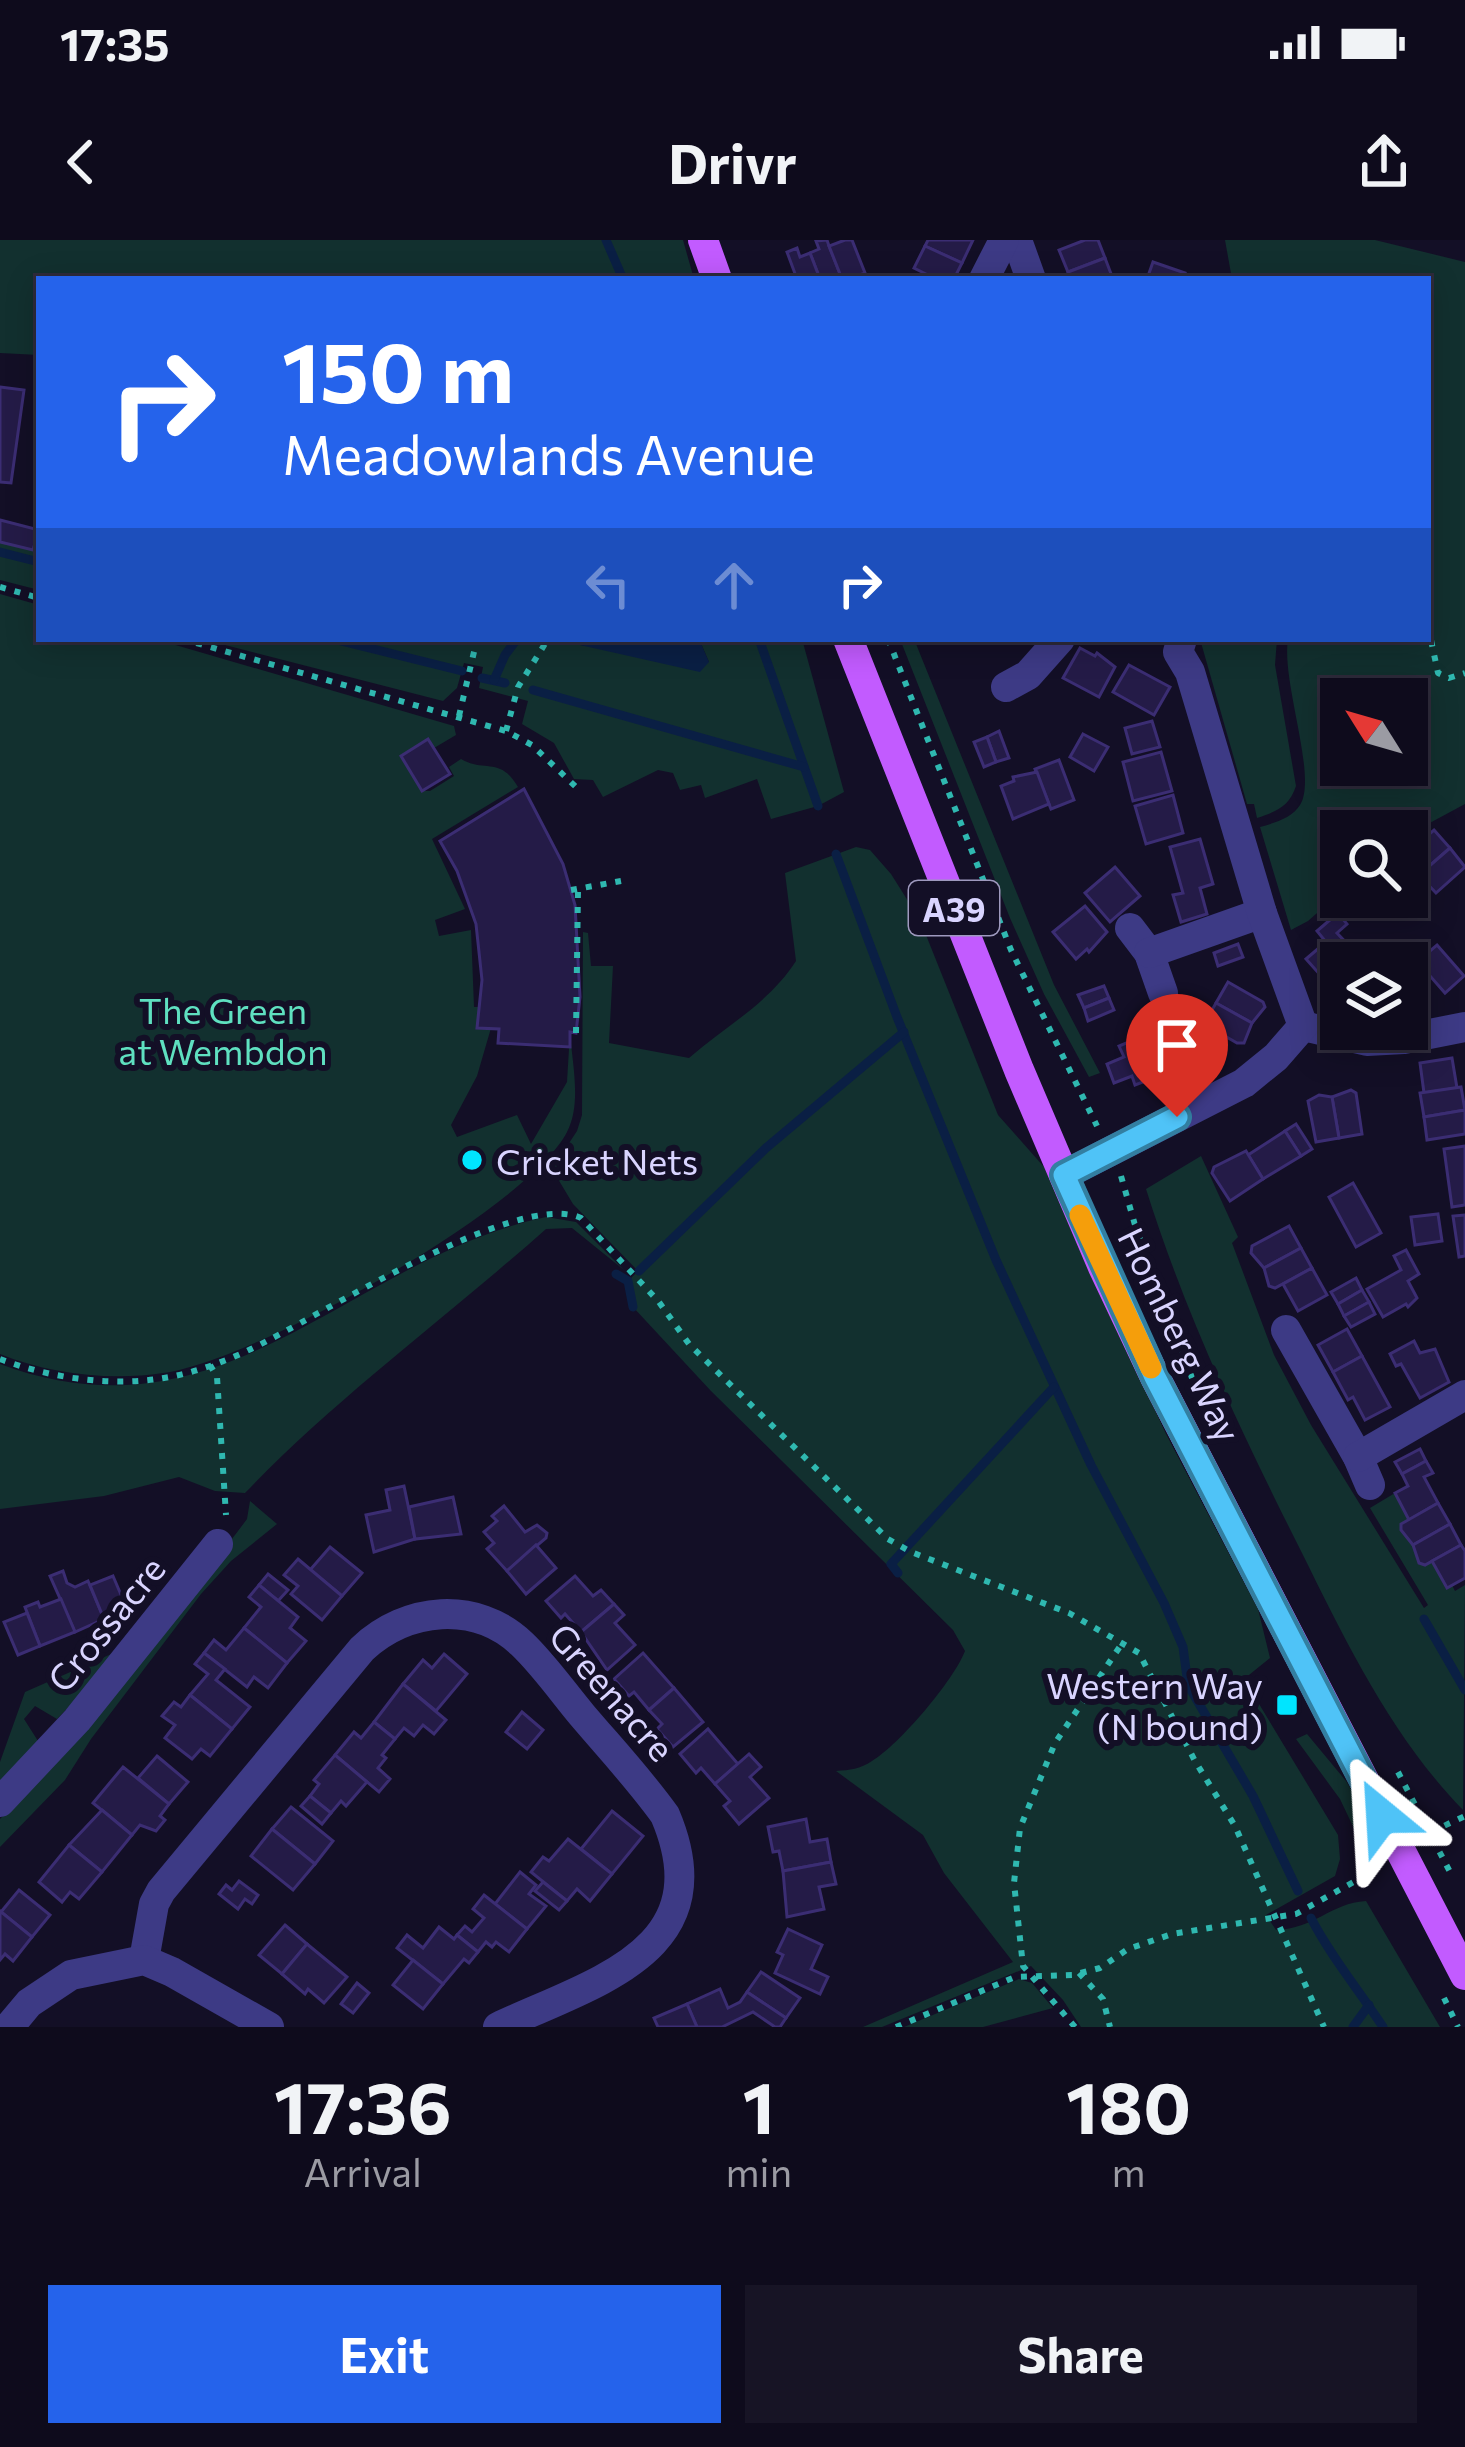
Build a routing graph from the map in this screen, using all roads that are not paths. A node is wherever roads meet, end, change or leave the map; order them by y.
1 (704, 240) edge
2 (1004, 240) edge
3 (1017, 240) edge
4 (717, 276) edge
5 (986, 276) edge
6 (1030, 276) edge
7 (849, 642) edge
8 (1057, 642) edge
9 (1172, 643) edge
10 (1006, 687) dead end
11 (1262, 913) junction
12 (1130, 928) dead end
13 (1150, 953) junction
14 (1163, 993) dead end
15 (1462, 1024) edge
16 (1303, 1026) junction
17 (1064, 1175) junction
18 (1286, 1330) dead end
19 (1465, 1395) edge
20 (218, 1544) road end
21 (0, 1802) edge
22 (143, 1960) junction
23 (1465, 1975) edge
24 (9, 2027) edge
25 (269, 2027) edge
26 (498, 2027) edge

1 - 4 main road
2 - 5 street
3 - 6 street
7 - 17 main road, Homberg Way / A39
8 - 10 street
9 - 11 street
11 - 13 street
11 - 16 street
12 - 13 street
13 - 14 street
15 - 16 street
16 - 17 street
17 - 23 main road, Homberg Way / A39
18 - 19 street
20 - 21 street, Crossacre
22 - 24 street
22 - 25 street
22 - 26 street, Greenacre

